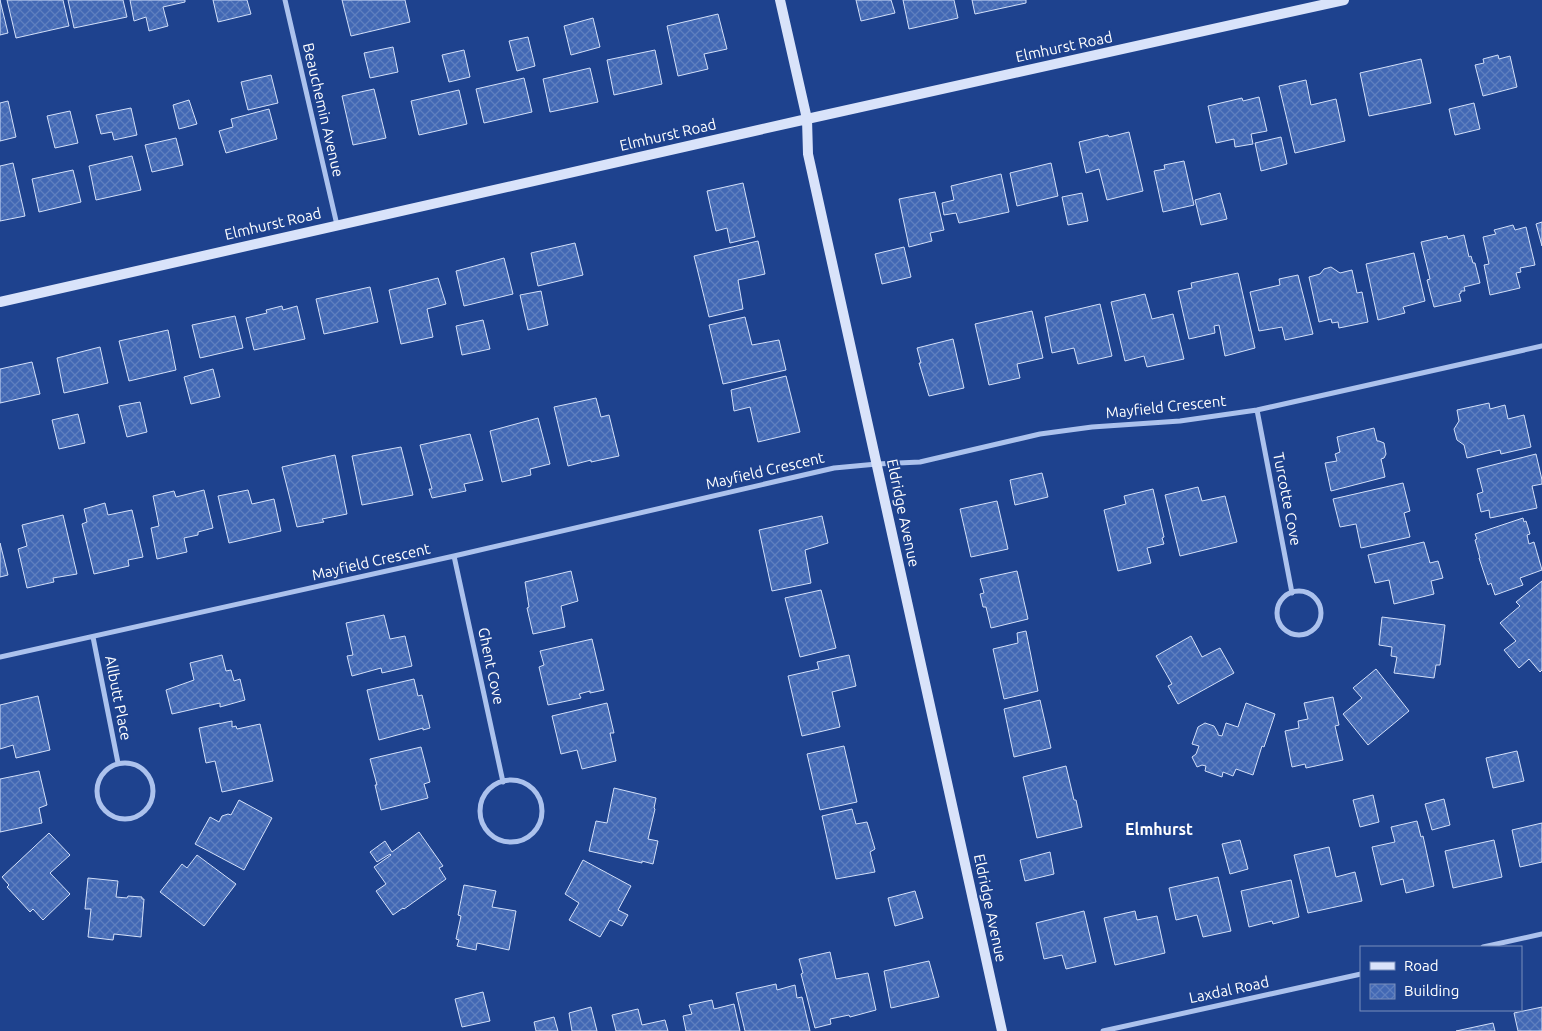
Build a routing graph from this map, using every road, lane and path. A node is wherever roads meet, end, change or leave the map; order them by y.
1 (285, 0) edge
2 (780, 0) edge
3 (1344, 0) edge
4 (807, 119) junction
5 (337, 225) junction
6 (0, 302) edge
7 (1542, 346) edge
8 (1257, 410) junction
9 (877, 464) junction
10 (454, 556) junction
11 (1292, 593) junction
12 (93, 637) junction
13 (0, 657) edge
14 (118, 763) junction
15 (503, 782) junction
16 (1542, 934) edge
17 (1488, 946) edge
18 (1360, 974) edge
19 (1002, 1031) edge
20 (1103, 1031) edge

1 - 5 street, Beauchemin Avenue
2 - 4 street, Eldridge Avenue
3 - 4 street, Elmhurst Road
4 - 5 street, Elmhurst Road
4 - 9 street, Eldridge Avenue
5 - 6 street, Elmhurst Road
7 - 8 street, Mayfield Crescent
8 - 9 street, Mayfield Crescent
8 - 11 street, Turcotte Cove
9 - 10 street, Mayfield Crescent
9 - 19 street, Eldridge Avenue
10 - 12 street, Mayfield Crescent
10 - 15 street, Ghent Cove
11 - 11 street
12 - 13 street, Mayfield Crescent
12 - 14 street, Allbutt Place
14 - 14 street, Allbutt Place
15 - 15 street
16 - 17 street
18 - 20 street, Laxdal Road

